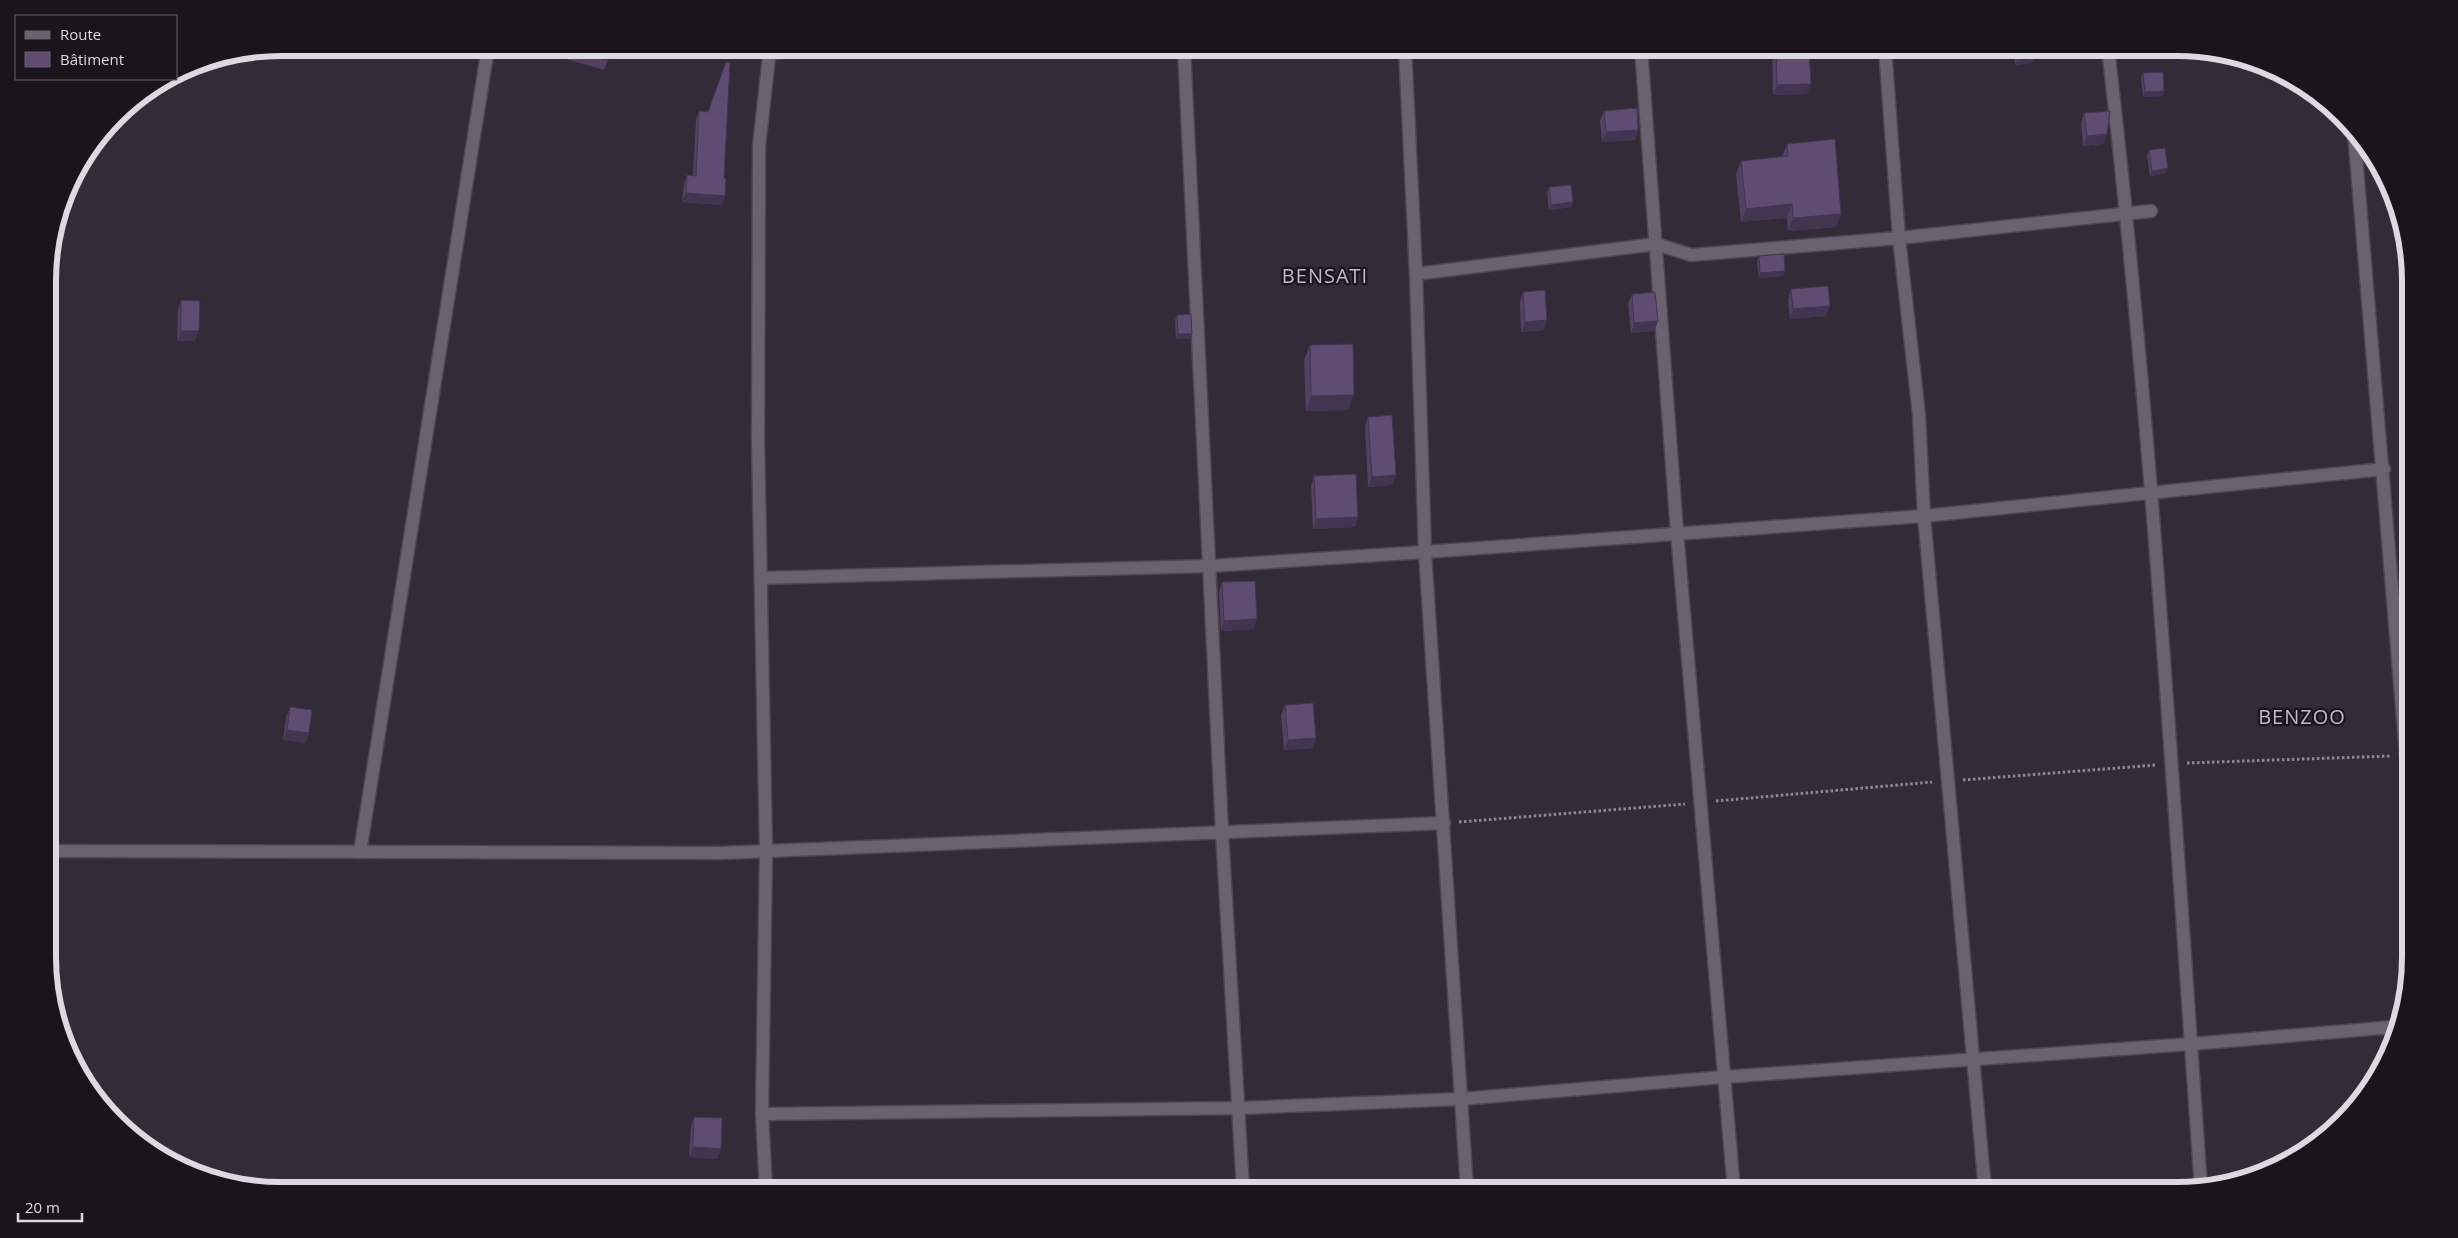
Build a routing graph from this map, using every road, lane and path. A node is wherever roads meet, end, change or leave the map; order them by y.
1 (487, 56) edge
2 (769, 56) edge
3 (1184, 56) edge
4 (1405, 56) edge
5 (1642, 56) edge
6 (1886, 56) edge
7 (2109, 56) edge
8 (2355, 144) edge
9 (2151, 211) dead end
10 (2127, 214) junction
11 (1899, 238) junction
12 (1656, 244) junction
13 (1416, 274) junction
14 (2384, 469) junction
15 (2150, 493) junction
16 (1924, 516) junction
17 (1677, 532) junction
18 (1425, 552) junction
19 (1209, 566) junction
20 (761, 578) junction
21 (2402, 703) edge
22 (2402, 755) edge
23 (2170, 763) junction
24 (1948, 781) junction
25 (1700, 803) junction
26 (1444, 823) junction
27 (1222, 832) junction
28 (766, 851) junction
29 (56, 852) edge
30 (360, 852) junction
31 (2390, 1027) edge
32 (2191, 1044) junction
33 (1973, 1060) junction
34 (1724, 1077) junction
35 (1461, 1100) junction
36 (1238, 1108) junction
37 (762, 1114) junction
38 (2201, 1180) edge
39 (766, 1182) edge
40 (1243, 1182) edge
41 (1466, 1182) edge
42 (1733, 1182) edge
43 (1984, 1182) edge

1 - 30 street
2 - 20 street
3 - 19 street
4 - 13 street
5 - 12 street
6 - 11 street
7 - 10 street
8 - 14 street
9 - 10 street
10 - 11 street
10 - 15 street
11 - 12 street
11 - 16 street
12 - 13 street
12 - 17 street
13 - 18 street
14 - 15 street
14 - 21 street
15 - 16 street
15 - 23 street
16 - 17 street
16 - 24 street
17 - 18 street
17 - 25 street
18 - 19 street
18 - 26 street
19 - 20 street
19 - 27 street
20 - 28 street
22 - 23 path
23 - 24 path
23 - 32 street
24 - 25 path
24 - 33 street
25 - 26 path
25 - 34 street
26 - 27 street
26 - 35 street
27 - 28 street
27 - 36 street
28 - 30 street
28 - 37 street
29 - 30 street
31 - 32 street
32 - 33 street
32 - 38 street
33 - 34 street
33 - 43 street
34 - 35 street
34 - 42 street
35 - 36 street
35 - 41 street
36 - 37 street
36 - 40 street
37 - 39 street

